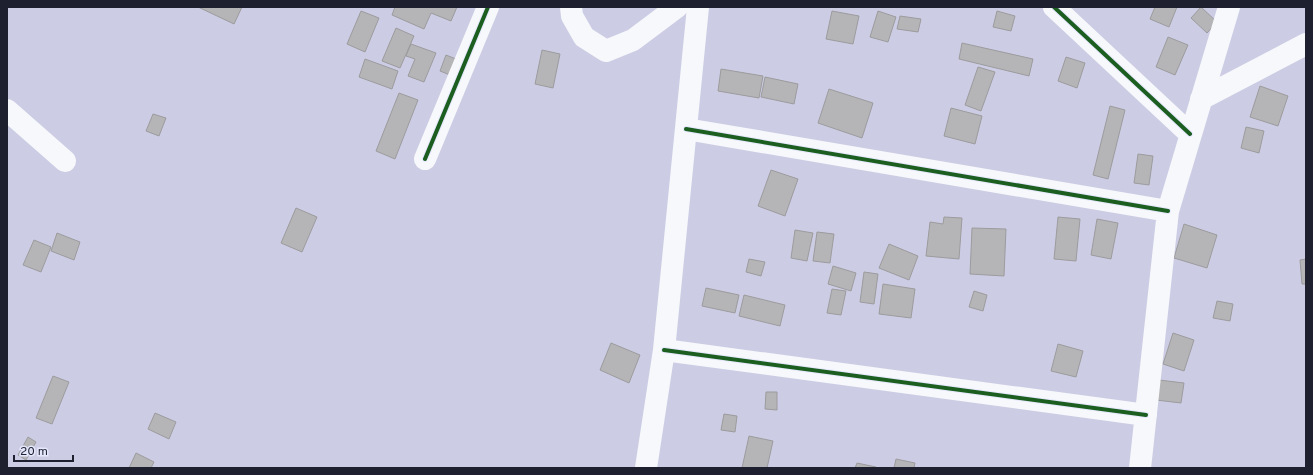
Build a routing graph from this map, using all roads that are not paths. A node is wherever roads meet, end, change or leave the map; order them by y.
1 (488, 7) edge
2 (570, 7) edge
3 (677, 7) edge
4 (698, 7) edge
5 (1054, 7) edge
6 (1229, 7) edge
7 (1306, 44) edge
8 (1201, 99) junction
9 (7, 110) edge
10 (686, 129) junction
11 (1190, 134) junction
12 (425, 159) dead end
13 (66, 161) dead end
14 (1168, 211) junction
15 (664, 350) junction
16 (1146, 414) junction
17 (646, 468) edge
18 (1140, 468) edge

1 - 12 street
2 - 3 street
4 - 10 street
5 - 11 street
6 - 8 street
7 - 8 street
8 - 11 street
9 - 13 street
10 - 14 street
10 - 15 street
11 - 14 street
14 - 16 street
15 - 16 street
15 - 17 street
16 - 18 street

